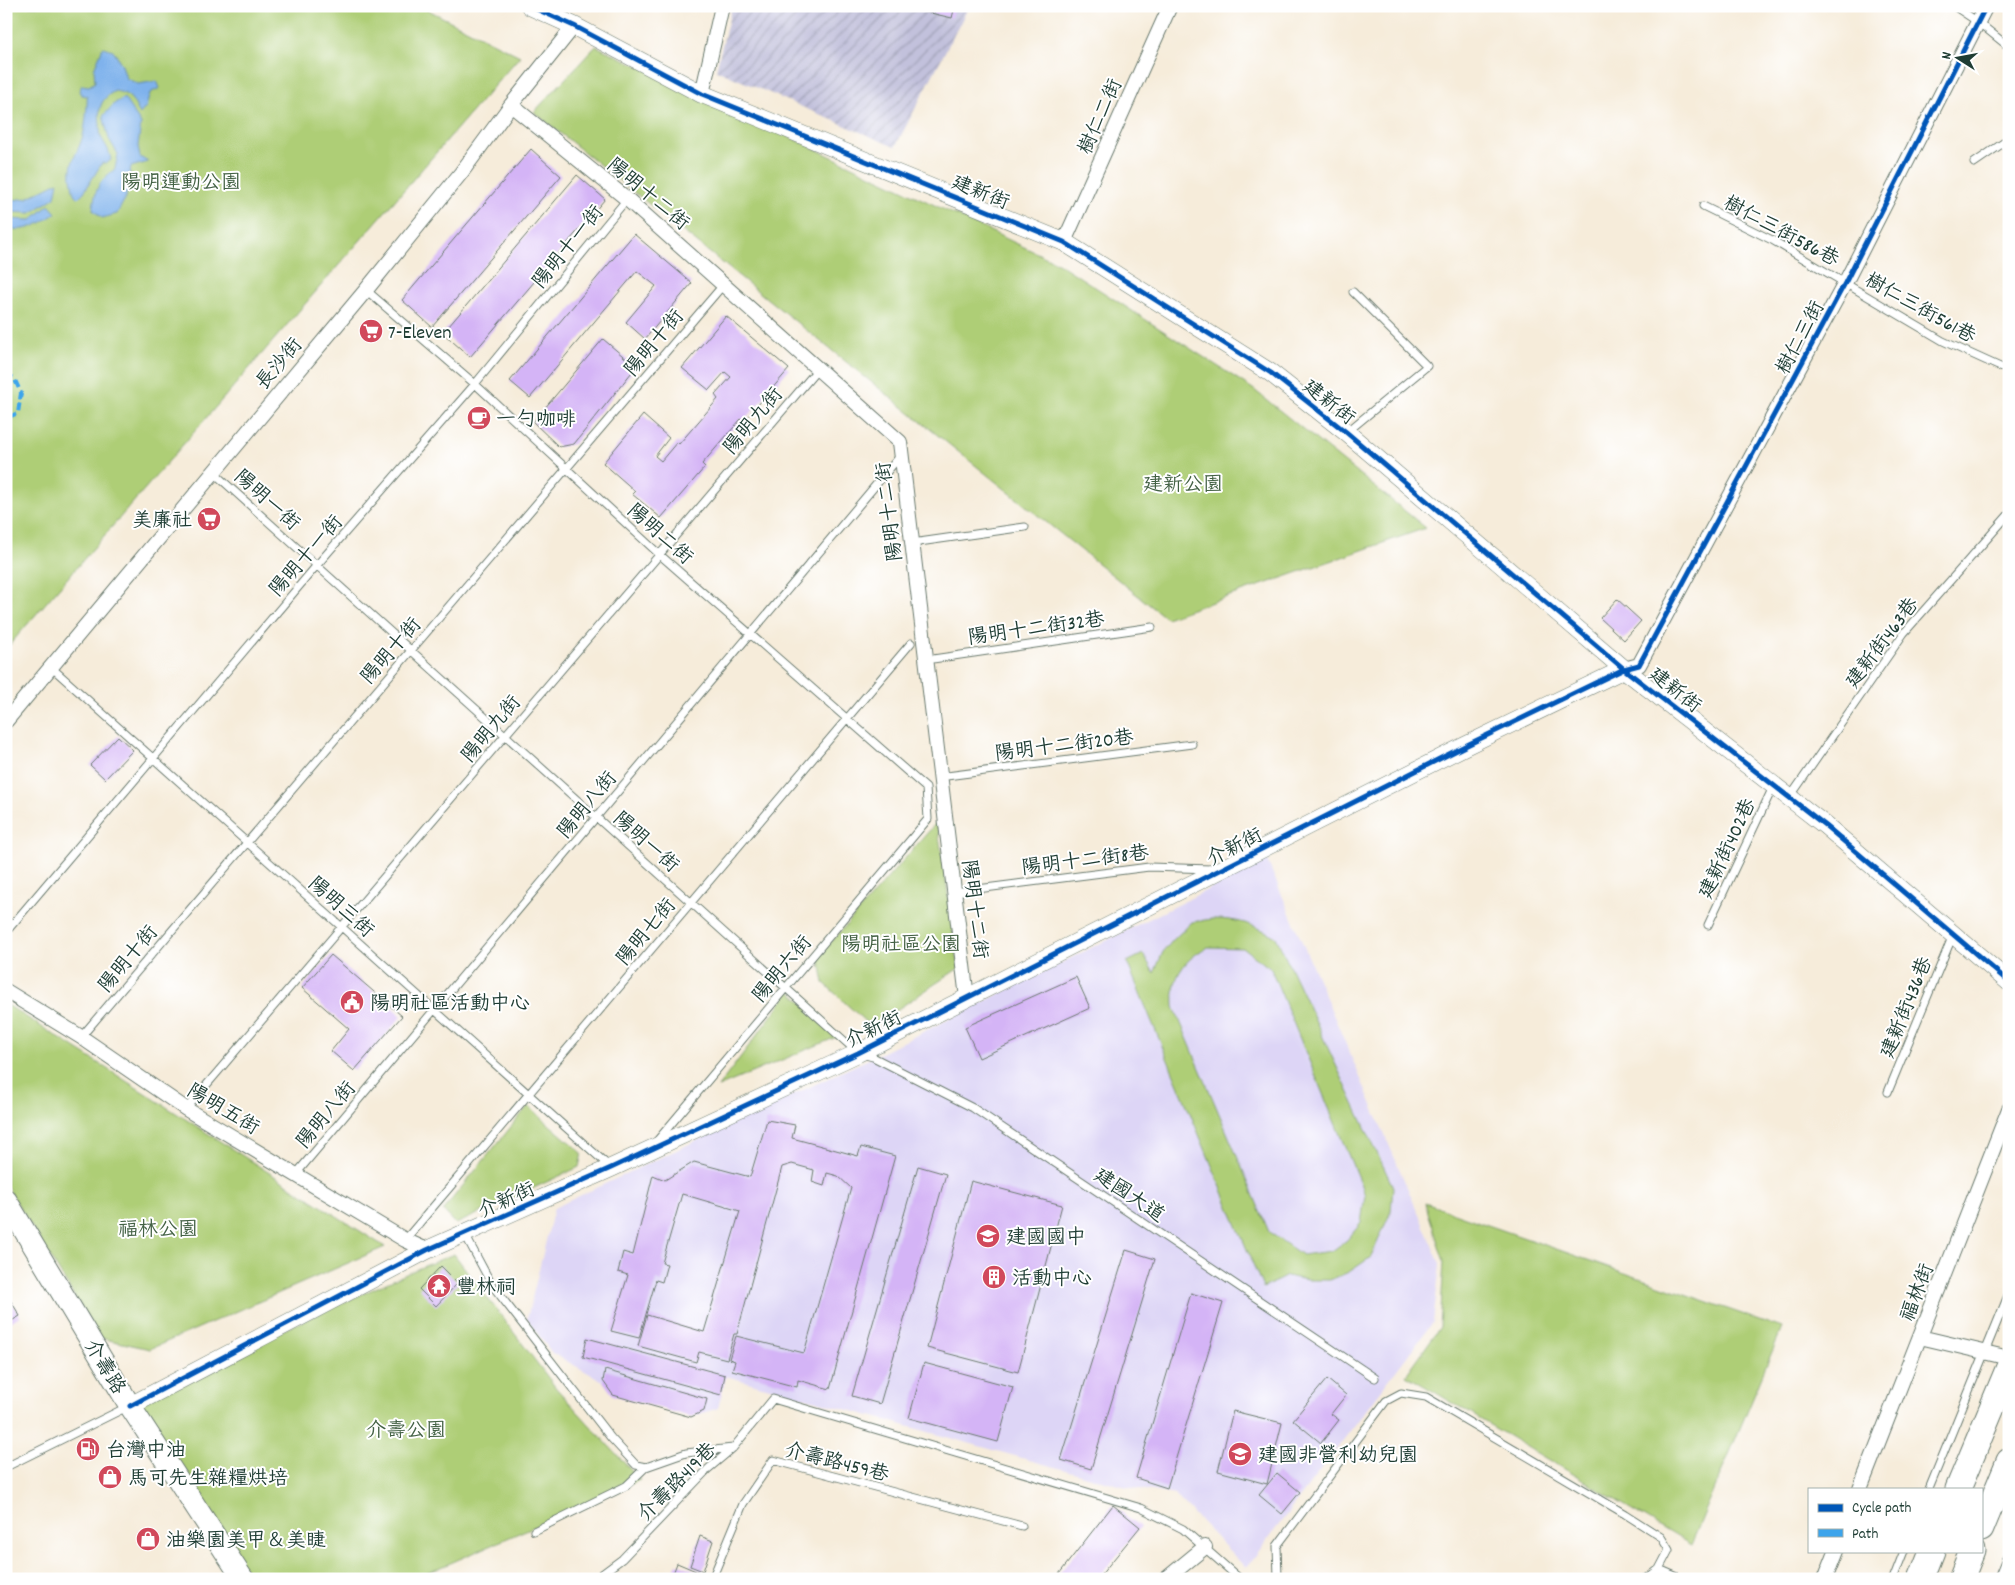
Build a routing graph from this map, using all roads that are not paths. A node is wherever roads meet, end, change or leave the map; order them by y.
1 (530, 6) edge
2 (722, 6) edge
3 (1170, 6) edge
4 (1954, 6) edge
5 (1986, 6) edge
6 (1978, 22) junction
7 (574, 26) junction
8 (2009, 47) edge
9 (702, 94) junction
10 (511, 105) junction
11 (2009, 139) edge
12 (1974, 163) dead end
13 (627, 199) junction
14 (1703, 206) dead end
15 (1064, 242) junction
16 (1845, 282) junction
17 (724, 284) junction
18 (366, 290) junction
19 (1354, 292) dead end
20 (818, 369) junction
21 (2009, 372) edge
22 (475, 384) junction
23 (1346, 432) junction
24 (901, 455) junction
25 (567, 468) junction
26 (214, 472) junction
27 (2009, 514) edge
28 (1025, 527) dead end
29 (912, 543) junction
30 (659, 554) junction
31 (317, 565) junction
32 (1152, 627) dead end
33 (750, 634) junction
34 (911, 643) dead end
35 (411, 650) junction
36 (925, 660) junction
37 (51, 667) junction
38 (1624, 669) junction
39 (847, 718) junction
40 (6, 721) edge
41 (505, 735) junction
42 (1192, 744) dead end
43 (153, 758) junction
44 (939, 777) junction
45 (1774, 785) junction
46 (1790, 798) junction
47 (927, 803) joint
48 (596, 817) junction
49 (247, 842) junction
50 (1220, 870) junction
51 (953, 892) junction
52 (691, 902) junction
53 (1708, 926) dead end
54 (342, 927) junction
55 (6, 932) edge
56 (1953, 934) junction
57 (2009, 982) edge
58 (786, 988) junction
59 (6, 991) edge
60 (967, 998) junction
61 (434, 1010) junction
62 (81, 1037) junction
63 (858, 1053) junction
64 (1888, 1092) dead end
65 (528, 1094) junction
66 (186, 1109) junction
67 (2009, 1109) edge
68 (649, 1150) junction
69 (611, 1168) junction
70 (296, 1174) junction
71 (6, 1200) edge
72 (467, 1233) junction
73 (405, 1240) junction
74 (427, 1250) junction
75 (2009, 1293) edge
76 (1920, 1337) junction
77 (1984, 1352) junction
78 (2009, 1358) edge
79 (2009, 1367) edge
80 (1375, 1378) dead end
81 (130, 1406) junction
82 (733, 1448) junction
83 (2009, 1461) edge
84 (646, 1466) junction
85 (6, 1467) edge
86 (1860, 1488) edge
87 (1929, 1488) edge
88 (1958, 1488) edge
89 (1022, 1526) dead end
90 (1982, 1527) edge
91 (534, 1530) dead end
92 (1205, 1547) junction
93 (1836, 1552) edge
94 (1904, 1552) edge
95 (1932, 1552) edge
96 (1972, 1552) edge
97 (2009, 1560) edge
98 (1659, 1569) junction
99 (243, 1579) edge
100 (595, 1579) edge
101 (712, 1579) edge
102 (1166, 1579) edge
103 (1240, 1579) edge
104 (1280, 1579) edge
105 (1646, 1579) edge
106 (1682, 1579) edge
107 (1825, 1579) edge
108 (1893, 1579) edge
109 (1921, 1579) edge
110 (1961, 1579) edge
111 (2001, 1579) edge

1 - 7 street, 建新街
2 - 9 street
3 - 15 street, 樹仁二街
4 - 6 lane
5 - 6 street, 樹仁三街
6 - 8 lane
6 - 16 street, 樹仁三街
7 - 9 street, 建新街
7 - 10 street, 長沙街
9 - 15 street, 建新街
10 - 13 street, 陽明十二街
10 - 18 street, 長沙街
11 - 12 lane
13 - 17 street, 陽明十二街
13 - 22 lane, 陽明十一街
14 - 16 lane, 樹仁三街586巷
15 - 23 street, 建新街
16 - 21 lane, 樹仁三街561巷
16 - 38 street, 樹仁三街
17 - 20 street, 陽明十二街
17 - 25 lane, 陽明十街
18 - 22 lane, 陽明二街
18 - 26 street, 長沙街
19 - 23 lane
20 - 24 street, 陽明十二街
20 - 30 lane, 陽明九街
22 - 25 lane, 陽明二街
22 - 31 lane, 陽明十一街
23 - 38 street, 建新街
24 - 29 street, 陽明十二街
24 - 33 lane, 陽明八街
25 - 30 lane, 陽明二街
25 - 35 lane, 陽明十街
26 - 31 lane, 陽明一街
26 - 37 street, 長沙街
27 - 46 lane, 建新街463巷
28 - 29 lane
29 - 36 street, 陽明十二街
30 - 33 lane, 陽明二街
30 - 41 lane, 陽明九街
31 - 35 lane, 陽明一街
31 - 43 lane, 陽明十一街
32 - 36 lane, 陽明十二街32巷
33 - 39 lane, 陽明二街
33 - 48 lane, 陽明八街
34 - 39 lane, 陽明七街
35 - 41 lane, 陽明一街
35 - 49 lane, 陽明十街
36 - 44 street, 陽明十二街
37 - 40 street, 長沙街
37 - 43 lane, 陽明三街
38 - 45 street, 建新街
38 - 50 street, 介新街
39 - 47 lane, 陽明二街
39 - 52 lane, 陽明七街
41 - 48 lane, 陽明一街
41 - 54 lane, 陽明九街
42 - 44 lane, 陽明十二街20巷
43 - 49 lane, 陽明三街
43 - 55 lane, 陽明十一街
44 - 51 street, 陽明十二街
45 - 46 street, 建新街
45 - 53 lane, 建新街402巷
46 - 56 street, 建新街
47 - 58 lane, 陽明六街
48 - 52 lane, 陽明一街
48 - 61 lane, 陽明八街
49 - 54 lane, 陽明三街
49 - 62 lane, 陽明十街
50 - 51 lane, 陽明十二街8巷
50 - 60 street, 介新街
51 - 60 street, 陽明十二街
52 - 58 lane, 陽明一街
52 - 65 lane, 陽明七街
54 - 61 lane, 陽明三街
54 - 66 lane, 陽明九街
56 - 57 street, 建新街
56 - 64 lane, 建新街436巷
58 - 63 lane, 陽明一街
58 - 68 lane, 陽明六街
59 - 62 street, 陽明五街
60 - 63 street, 介新街
61 - 65 lane, 陽明三街
61 - 70 lane, 陽明八街
62 - 66 street, 陽明五街
63 - 68 street, 介新街
63 - 80 lane, 建國大道
65 - 69 lane, 陽明三街
65 - 73 lane, 陽明七街
66 - 70 street, 陽明五街
67 - 76 street, 福林街
68 - 69 street, 介新街
69 - 72 street, 介新街
70 - 73 street, 陽明五街
71 - 81 main road, 介壽路
72 - 74 street, 介新街
72 - 84 lane
73 - 74 street, 陽明五街
74 - 81 street, 介新街
75 - 77 lane
76 - 77 street
76 - 86 street, 福林街
77 - 78 street
77 - 87 lane
79 - 88 highway
81 - 85 lane
81 - 99 main road, 介壽路
82 - 84 lane
82 - 92 lane, 介壽路419巷
82 - 100 lane, 介壽路419巷
83 - 90 highway
84 - 91 lane
89 - 101 lane, 介壽路459巷
92 - 102 street
92 - 103 lane
93 - 107 street
94 - 108 lane
95 - 109 highway
96 - 110 highway
97 - 111 street
98 - 104 lane
98 - 105 lane
98 - 106 lane

